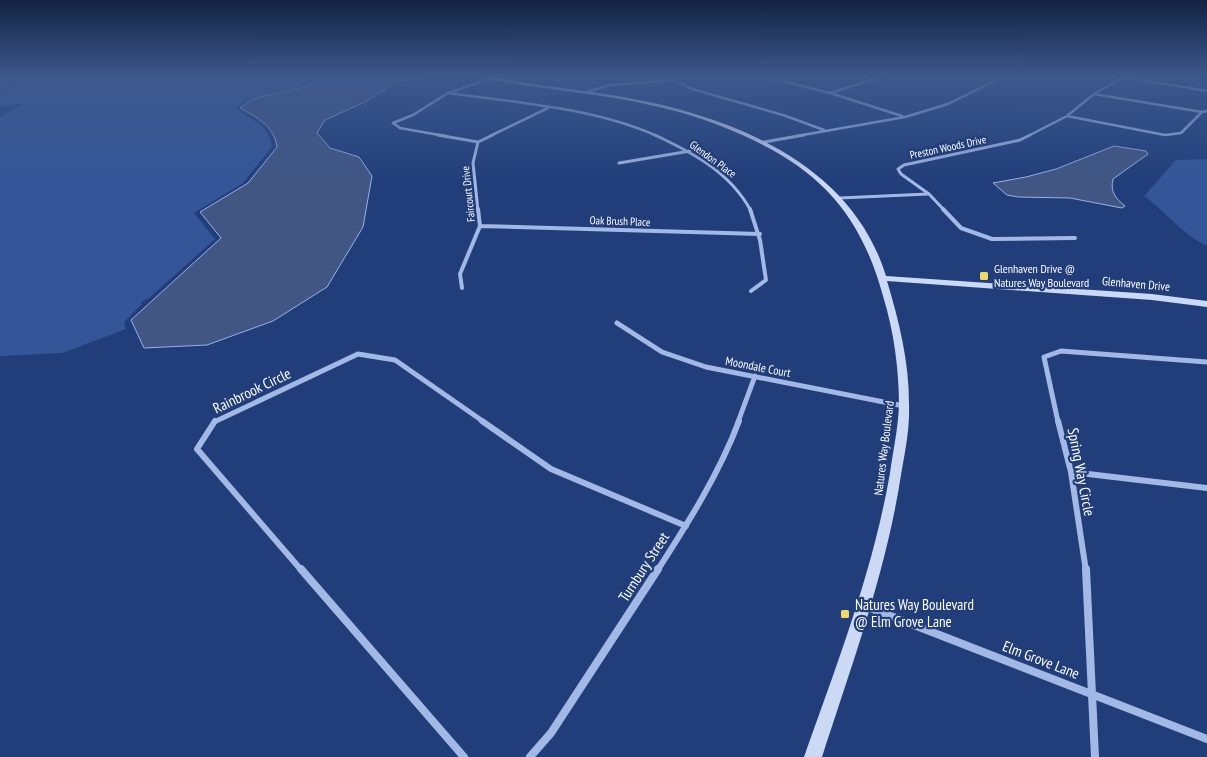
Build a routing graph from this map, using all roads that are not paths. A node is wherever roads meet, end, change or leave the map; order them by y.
1 (419, 111) edge
2 (541, 111) edge
3 (566, 111) edge
4 (681, 111) edge
5 (769, 111) edge
6 (887, 111) edge
7 (924, 111) edge
8 (1073, 111) edge
9 (1198, 111) edge
10 (1205, 111) edge
11 (1202, 112) junction
12 (1067, 116) junction
13 (905, 117) junction
14 (825, 130) junction
15 (478, 142) junction
16 (764, 142) junction
17 (690, 151) junction
18 (619, 163) dead end
19 (929, 194) junction
20 (840, 198) junction
21 (480, 226) junction
22 (760, 234) junction
23 (1075, 238) dead end
24 (884, 278) junction
25 (462, 288) dead end
26 (751, 291) dead end
27 (1207, 304) edge
28 (617, 323) dead end
29 (1207, 362) edge
30 (755, 376) junction
31 (904, 406) junction
32 (1071, 472) junction
33 (1207, 488) edge
34 (686, 526) junction
35 (865, 606) junction
36 (1090, 695) junction
37 (1207, 739) edge
38 (464, 757) edge
39 (530, 757) edge
40 (813, 757) edge
41 (1095, 757) edge

1 - 15 street
2 - 15 street
3 - 17 street, Glendon Place
4 - 16 street, Natures Way Boulevard
5 - 14 street
6 - 13 street
7 - 13 street
8 - 12 street, Preston Woods Drive
9 - 11 street
10 - 11 street
11 - 12 street
12 - 19 street, Preston Woods Drive
13 - 14 street
14 - 16 street
15 - 21 street, Faircourt Drive
16 - 20 street, Natures Way Boulevard
17 - 18 street
17 - 22 street, Glendon Place
19 - 20 street
19 - 23 street, Preston Woods Drive
20 - 24 street, Natures Way Boulevard
21 - 22 street, Oak Brush Place
21 - 25 street, Faircourt Drive
22 - 26 street, Glendon Place
24 - 27 street, Glenhaven Drive
24 - 31 street, Natures Way Boulevard
28 - 30 street, Moondale Court
29 - 32 street, Spring Way Circle
30 - 31 street, Moondale Court
30 - 34 street, Turnbury Street
31 - 35 street, Natures Way Boulevard
32 - 33 street
32 - 36 street, Spring Way Circle
34 - 38 street, Rainbrook Circle
34 - 39 street, Turnbury Street
35 - 36 street, Elm Grove Lane
35 - 40 street, Natures Way Boulevard
36 - 37 street, Elm Grove Lane
36 - 41 street, Spring Way Circle

